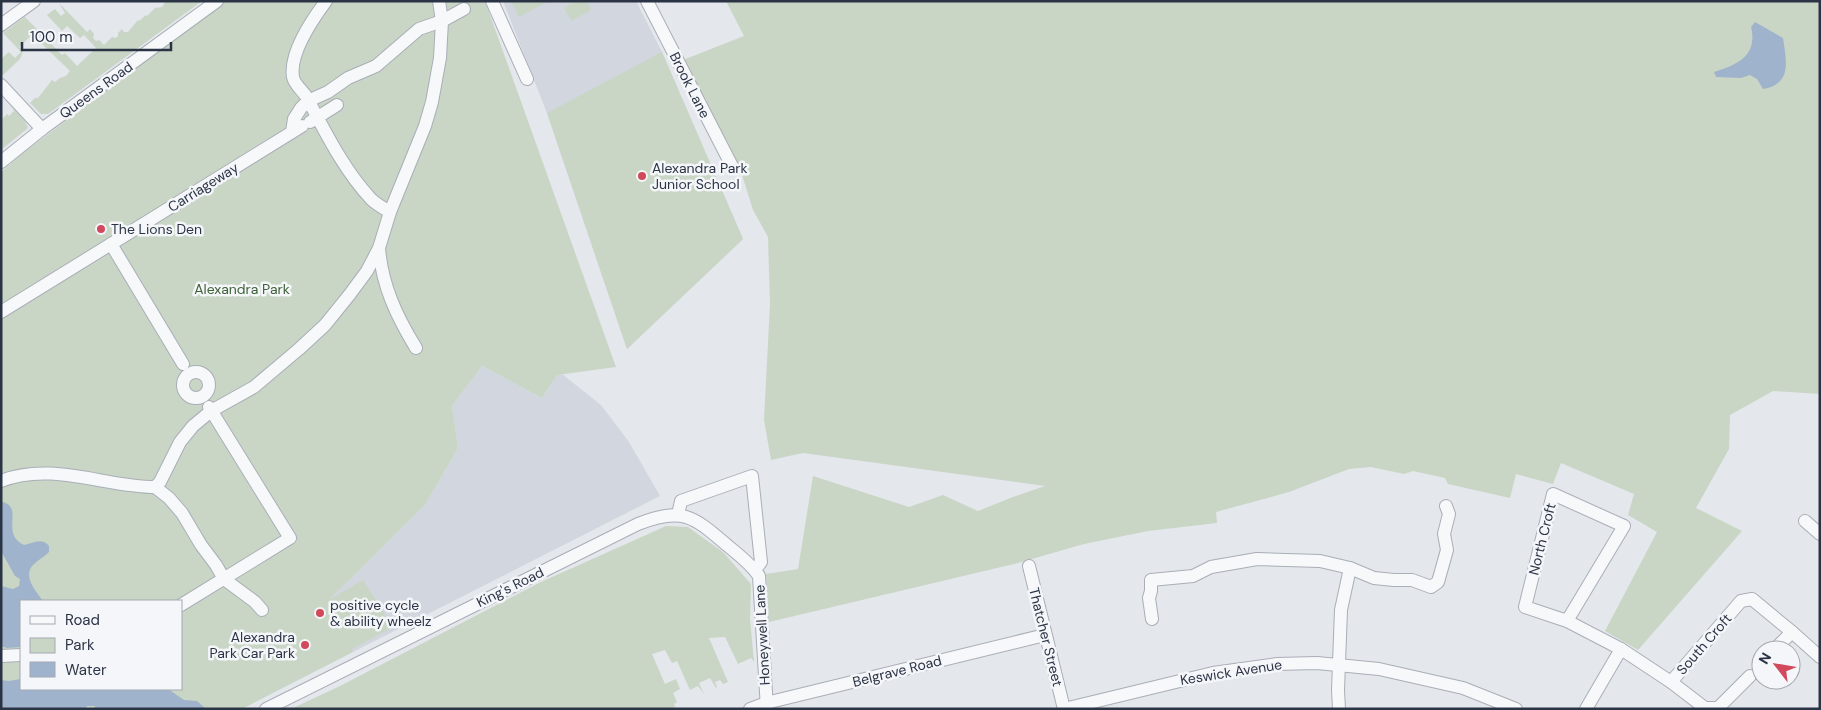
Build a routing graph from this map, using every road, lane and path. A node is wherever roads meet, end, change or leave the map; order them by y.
1 (34, 1) edge
2 (217, 1) edge
3 (326, 1) edge
4 (439, 1) edge
5 (492, 1) edge
6 (647, 1) edge
7 (464, 9) dead end
8 (442, 21) junction
9 (1, 25) edge
10 (527, 79) dead end
11 (1, 85) edge
12 (308, 101) junction
13 (337, 105) dead end
14 (305, 124) junction
15 (42, 129) junction
16 (1, 162) edge
17 (733, 168) dead end
18 (390, 212) junction
19 (111, 244) junction
20 (379, 248) junction
21 (1, 312) edge
22 (416, 348) dead end
23 (185, 368) junction
24 (207, 404) junction
25 (1, 482) edge
26 (155, 487) junction
27 (1446, 506) dead end
28 (678, 515) junction
29 (1804, 521) dead end
30 (1820, 534) edge
31 (1028, 566) dead end
32 (1350, 568) junction
33 (755, 570) junction
34 (224, 579) junction
35 (182, 604) edge
36 (262, 610) dead end
37 (1152, 619) dead end
38 (1567, 621) junction
39 (1792, 632) junction
40 (1045, 635) junction
41 (1784, 640) edge
42 (1620, 649) junction
43 (20, 655) edge
44 (1, 656) edge
45 (1820, 657) edge
46 (1339, 664) junction
47 (1750, 676) dead end
48 (1672, 682) junction
49 (759, 707) edge
50 (266, 709) edge
51 (1064, 709) edge
52 (1339, 709) edge
53 (1516, 709) edge
54 (1586, 709) edge

1 - 9 street
2 - 15 street, Queens Road
3 - 12 street
4 - 8 street
5 - 10 street
6 - 17 street, Brook Lane
7 - 8 street
8 - 12 street
8 - 18 street
11 - 15 street
12 - 14 street
12 - 14 street
13 - 14 street, Carriageway
14 - 18 street
14 - 19 street, Carriageway
15 - 16 street, Queens Road
18 - 20 street
19 - 21 street, Carriageway
19 - 23 street
20 - 22 street
20 - 24 street
23 - 24 street
23 - 24 street
24 - 26 street
24 - 34 street
25 - 26 street
26 - 34 street
27 - 32 street
28 - 33 street
28 - 33 street, Honeywell Lane
28 - 50 street, King's Road
29 - 30 street
31 - 40 street, Thatcher Street
32 - 37 street
32 - 46 street
33 - 49 street, Honeywell Lane
34 - 35 street
34 - 36 street
38 - 38 street, North Croft
38 - 42 street, North Croft
39 - 41 street
39 - 45 street, South Croft
39 - 48 street, South Croft
40 - 49 street, Belgrave Road
40 - 51 street, Thatcher Street
42 - 48 street, North Croft
42 - 54 street
43 - 44 street
46 - 51 street, Keswick Avenue
46 - 52 street
46 - 53 street, Keswick Avenue
47 - 48 street, South Croft

